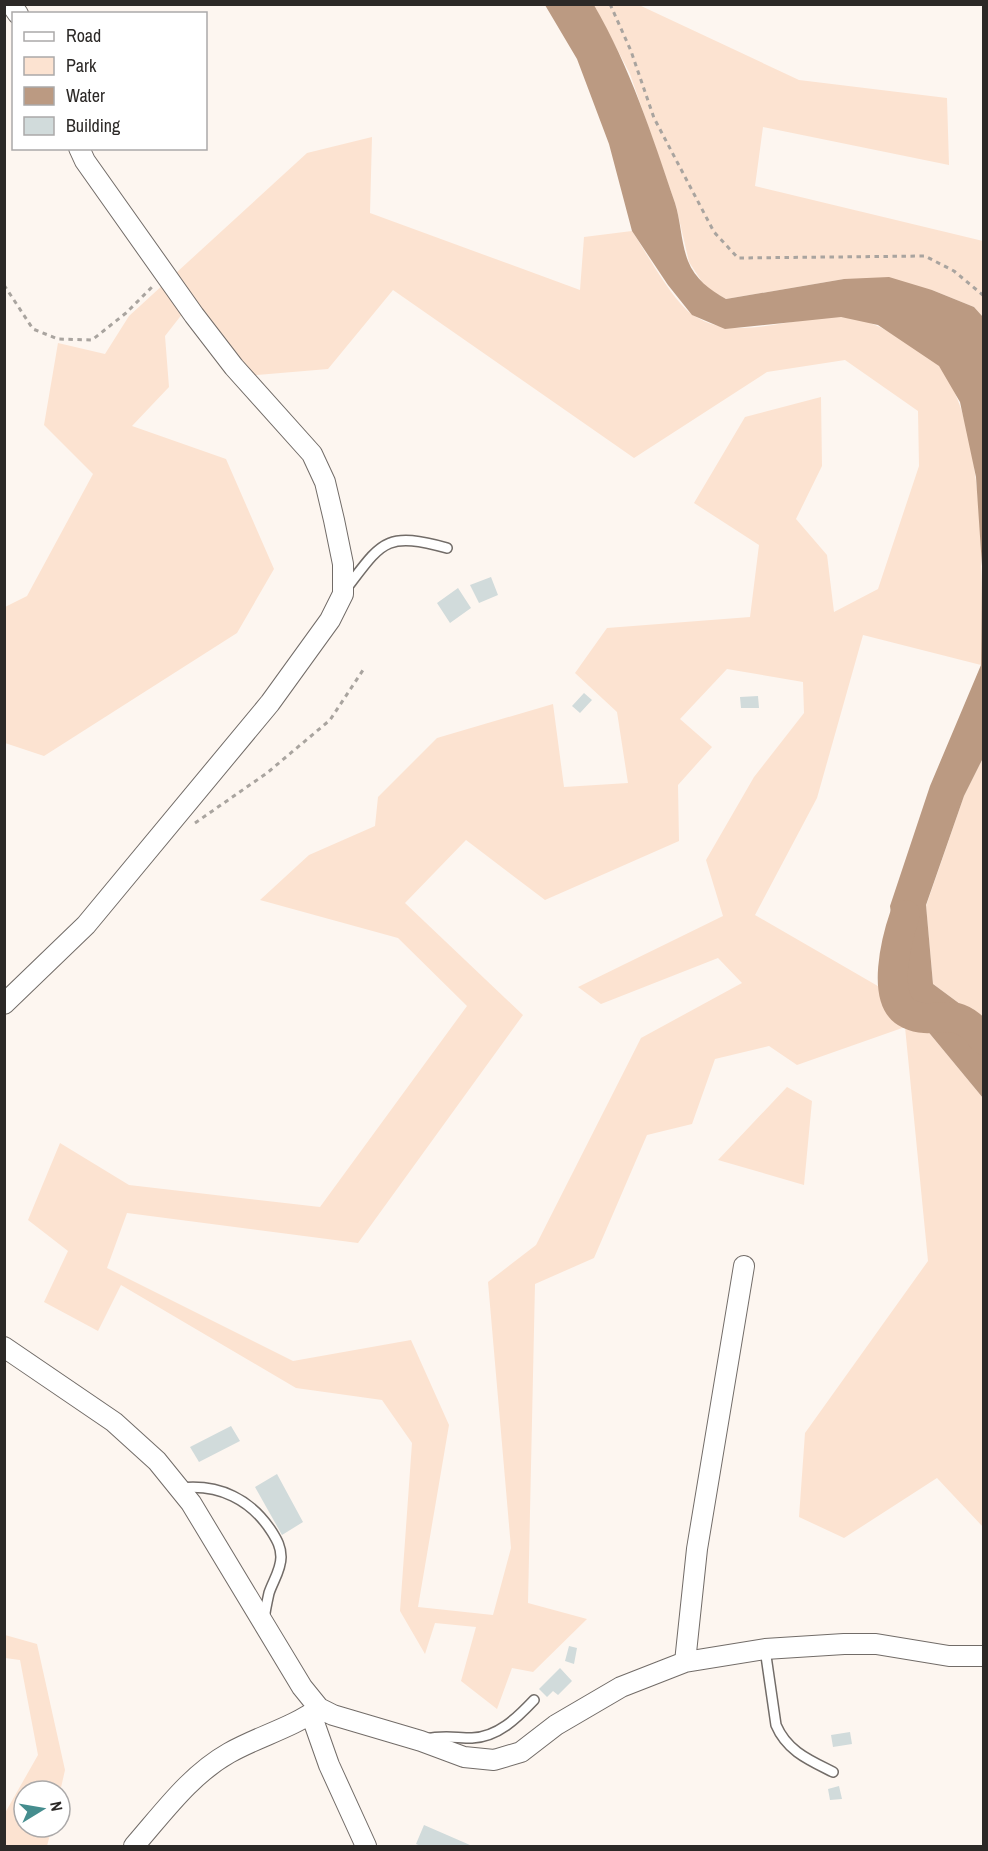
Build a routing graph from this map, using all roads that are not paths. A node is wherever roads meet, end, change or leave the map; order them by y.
1 (80, 150) edge
2 (447, 548) dead end
3 (343, 594) junction
4 (4, 1004) edge
5 (744, 1266) dead end
6 (4, 1347) edge
7 (179, 1489) junction
8 (263, 1623) junction
9 (765, 1649) junction
10 (984, 1656) edge
11 (685, 1662) junction
12 (534, 1700) dead end
13 (315, 1711) junction
14 (421, 1741) junction
15 (833, 1772) dead end
16 (134, 1846) edge
17 (366, 1846) edge

1 - 3 street
2 - 3 lane
3 - 4 street
5 - 11 street
6 - 7 street
7 - 8 street
7 - 8 lane
8 - 13 street
9 - 10 street
9 - 11 street
9 - 15 lane
11 - 14 street
12 - 14 lane
13 - 14 street
13 - 16 street
13 - 17 street

